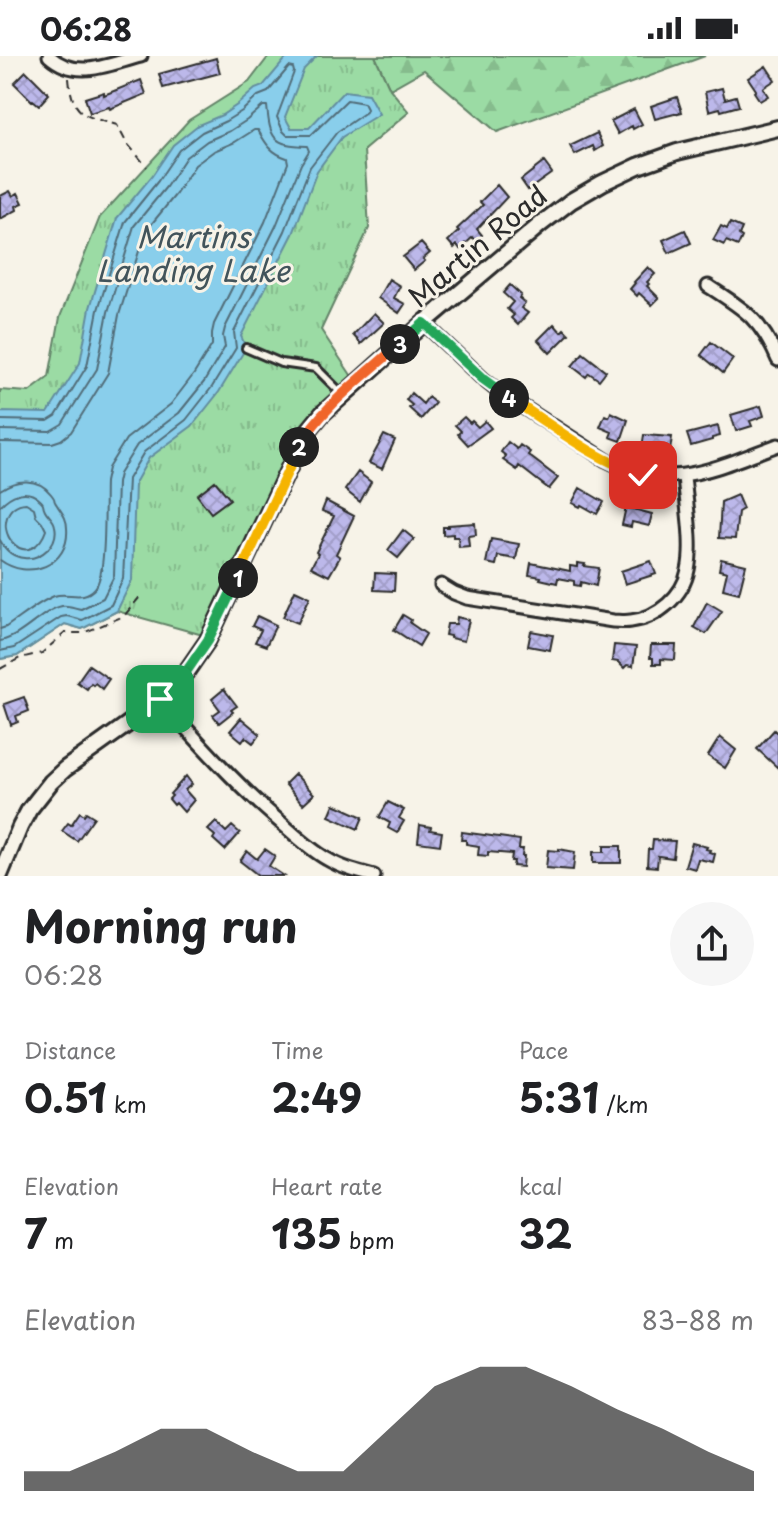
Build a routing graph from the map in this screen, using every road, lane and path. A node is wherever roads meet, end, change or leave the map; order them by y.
1 (49, 56) edge
2 (141, 56) edge
3 (69, 69) junction
4 (778, 128) edge
5 (147, 167) dead end
6 (708, 286) dead end
7 (424, 323) junction
8 (246, 348) dead end
9 (778, 360) edge
10 (344, 396) junction
11 (778, 445) edge
12 (684, 476) junction
13 (441, 585) dead end
14 (139, 598) dead end
15 (0, 669) edge
16 (160, 699) junction
17 (0, 875) edge
18 (374, 876) edge

1 - 3 street
2 - 3 street
3 - 5 path
4 - 7 street, Martin Road
6 - 9 street
7 - 10 street, Martin Road
7 - 12 street
8 - 10 lane
10 - 16 street, Martin Road
11 - 12 street
12 - 13 street
14 - 15 path
16 - 17 street, Martin Road
16 - 18 street

